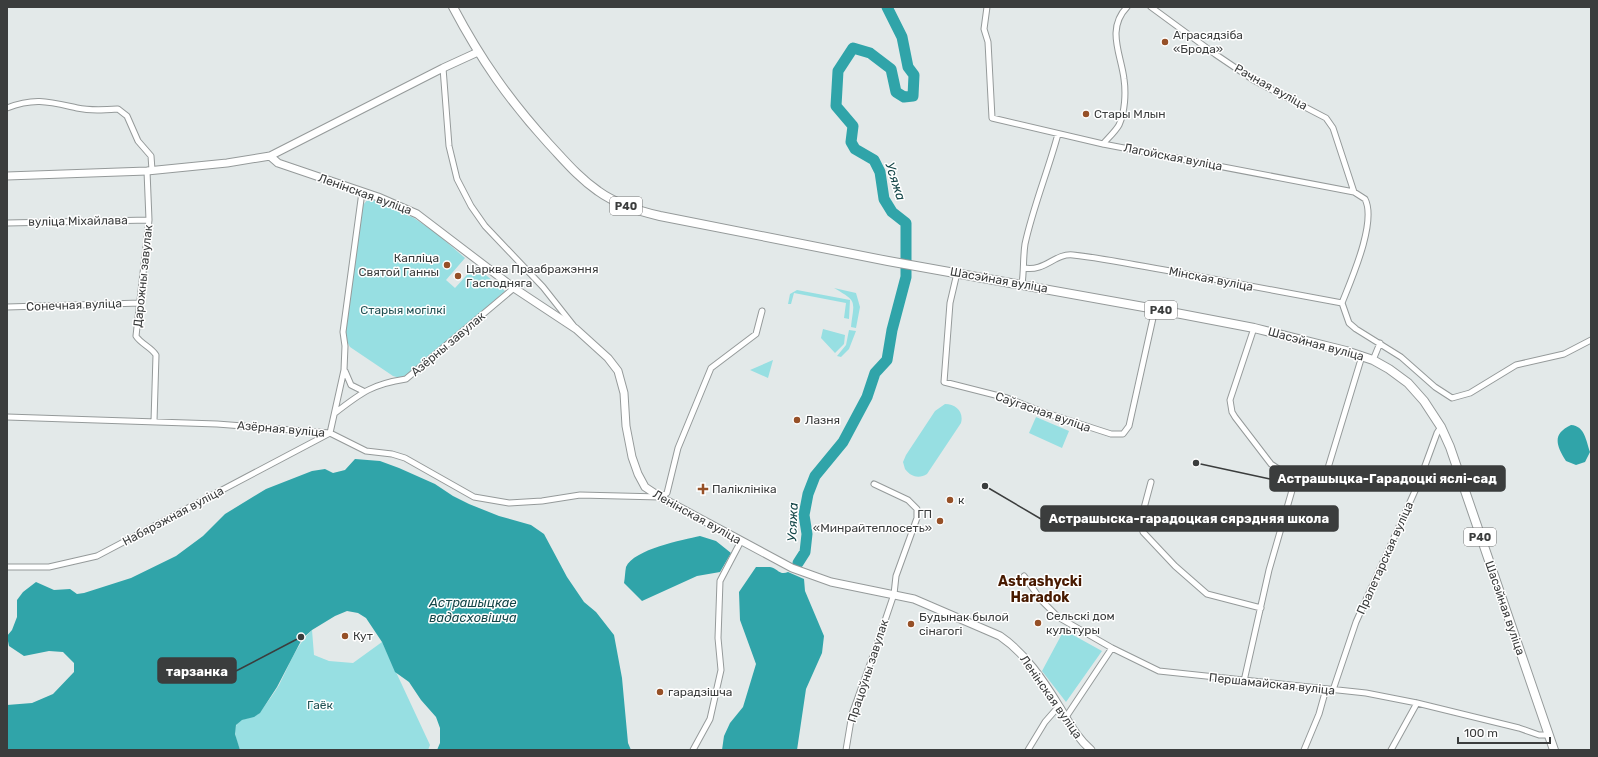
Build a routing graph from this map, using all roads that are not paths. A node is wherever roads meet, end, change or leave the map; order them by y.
1 (453, 7) edge
2 (986, 7) edge
3 (1127, 7) edge
4 (1151, 7) edge
5 (478, 52) junction
6 (443, 68) junction
7 (7, 108) edge
8 (1058, 134) junction
9 (1103, 144) junction
10 (270, 156) junction
11 (150, 170) junction
12 (7, 176) edge
13 (362, 192) junction
14 (1354, 192) junction
15 (149, 220) junction
16 (7, 222) edge
17 (1024, 268) junction
18 (957, 273) junction
19 (1022, 284) junction
20 (514, 288) junction
21 (141, 303) junction
22 (1342, 303) junction
23 (7, 308) edge
24 (1155, 309) junction
25 (762, 311) dead end
26 (1254, 328) junction
27 (576, 329) junction
28 (1591, 340) edge
29 (1380, 344) junction
30 (1362, 356) junction
31 (1373, 360) junction
32 (344, 370) junction
33 (363, 391) junction
34 (336, 413) junction
35 (7, 417) edge
36 (154, 421) junction
37 (1441, 427) junction
38 (330, 434) junction
39 (1295, 480) junction
40 (1151, 482) dead end
41 (874, 484) dead end
42 (660, 497) junction
43 (741, 541) junction
44 (7, 566) edge
45 (1024, 576) dead end
46 (894, 594) junction
47 (1261, 608) junction
48 (1112, 648) junction
49 (1244, 681) junction
50 (1326, 689) junction
51 (1333, 690) junction
52 (1417, 703) junction
53 (1059, 706) junction
54 (1066, 717) junction
55 (1548, 735) junction
56 (693, 750) edge
57 (846, 750) edge
58 (1028, 750) edge
59 (1091, 750) edge
60 (1304, 750) edge
61 (1391, 750) edge
62 (1554, 750) edge

1 - 5 main road, Р40
2 - 8 street, Лагойская вуліца
3 - 9 street
4 - 14 street, Рачная вуліца
5 - 6 street
5 - 18 main road, Шасэйная вуліца / Р40
6 - 10 street
6 - 27 street
7 - 11 street, Дарожны завулак
8 - 9 street, Лагойская вуліца
8 - 17 street
9 - 14 street, Лагойская вуліца
10 - 11 street
10 - 13 street, Ленінская вуліца
11 - 12 street
11 - 15 street, Дарожны завулак
13 - 20 street, Ленінская вуліца
13 - 32 street
14 - 22 street
15 - 16 street, вуліца Міхайлава
15 - 21 street, Дарожны завулак
17 - 19 street
17 - 22 street, Мінская вуліца
18 - 19 main road, Шасэйная вуліца / Р40
18 - 24 street, Саўгасная вуліца
19 - 24 main road, Шасэйная вуліца / Р40
20 - 27 street, Ленінская вуліца
20 - 33 street, Азёрны завулак
21 - 23 street, Сонечная вуліца
21 - 36 street, Дарожны завулак
22 - 29 street
24 - 26 main road, Шасэйная вуліца / Р40
25 - 42 street
26 - 30 main road, Шасэйная вуліца / Р40
26 - 39 street
27 - 42 street, Ленінская вуліца
28 - 29 street
29 - 31 street
30 - 31 main road, Шасэйная вуліца / Р40
30 - 39 street
31 - 37 main road, Шасэйная вуліца / Р40
32 - 33 street
32 - 34 street
33 - 34 street, Азёрны завулак
34 - 38 street
35 - 36 street, Азёрная вуліца
36 - 38 street, Азёрная вуліца
37 - 51 street, Пралетарская вуліца
37 - 55 main road, Шасэйная вуліца / Р40
38 - 42 street, Азёрная вуліца
38 - 44 street, Набярэжная вуліца
39 - 47 street
40 - 47 street
41 - 46 street, Працоўны завулак
42 - 43 street, Ленінская вуліца
43 - 46 street, Ленінская вуліца
43 - 56 street
45 - 48 street, Першамайская вуліца
46 - 53 street, Ленінская вуліца
46 - 57 street, Працоўны завулак
47 - 49 street
48 - 49 street, Першамайская вуліца
48 - 54 street
49 - 50 street, Першамайская вуліца
50 - 51 street, Першамайская вуліца
50 - 60 street
51 - 52 street, Першамайская вуліца
52 - 55 street, Першамайская вуліца
52 - 61 street
53 - 54 street, Ленінская вуліца
53 - 58 street
54 - 59 street, Ленінская вуліца
55 - 62 main road, Шасэйная вуліца / Р40

